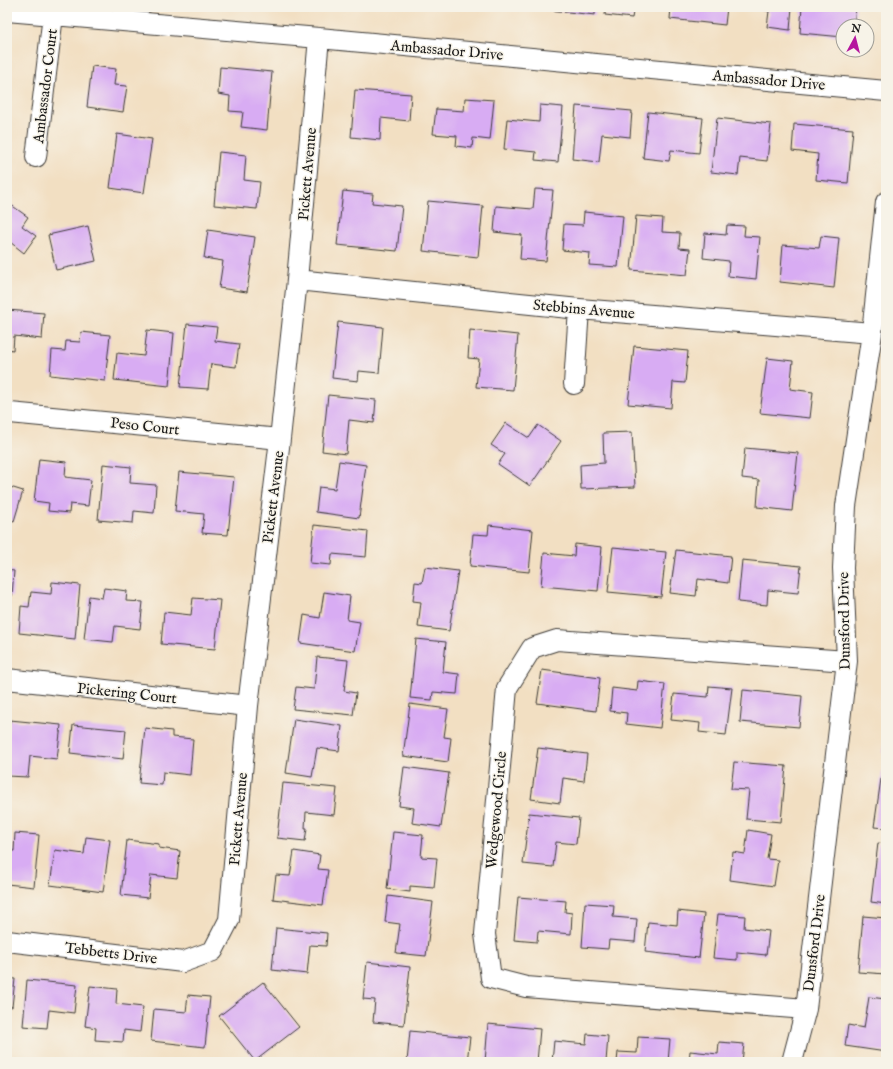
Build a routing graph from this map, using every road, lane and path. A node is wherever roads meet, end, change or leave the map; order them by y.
1 (7, 11) edge
2 (53, 15) junction
3 (319, 38) junction
4 (886, 91) edge
5 (36, 157) dead end
6 (886, 202) edge
7 (297, 280) junction
8 (579, 309) junction
9 (872, 334) junction
10 (574, 384) dead end
11 (10, 413) dead end
12 (280, 439) junction
13 (847, 661) junction
14 (7, 679) edge
15 (248, 706) junction
16 (7, 941) edge
17 (213, 951) joint
18 (806, 1009) junction
19 (792, 1062) edge

1 - 2 street, Ambassador Drive
2 - 3 street, Ambassador Drive
2 - 5 street, Ambassador Court
3 - 4 street, Ambassador Drive
3 - 7 street, Pickett Avenue
6 - 9 street, Dunsford Drive
7 - 8 street, Stebbins Avenue
7 - 12 street, Pickett Avenue
8 - 9 street, Stebbins Avenue
8 - 10 street
9 - 13 street, Dunsford Drive
11 - 12 street, Peso Court
12 - 15 street, Pickett Avenue
13 - 18 street, Dunsford Drive
13 - 18 street, Wedgewood Circle
14 - 15 street, Pickering Court
15 - 17 street, Pickett Avenue
16 - 17 street, Tebbetts Drive
18 - 19 street, Dunsford Drive

